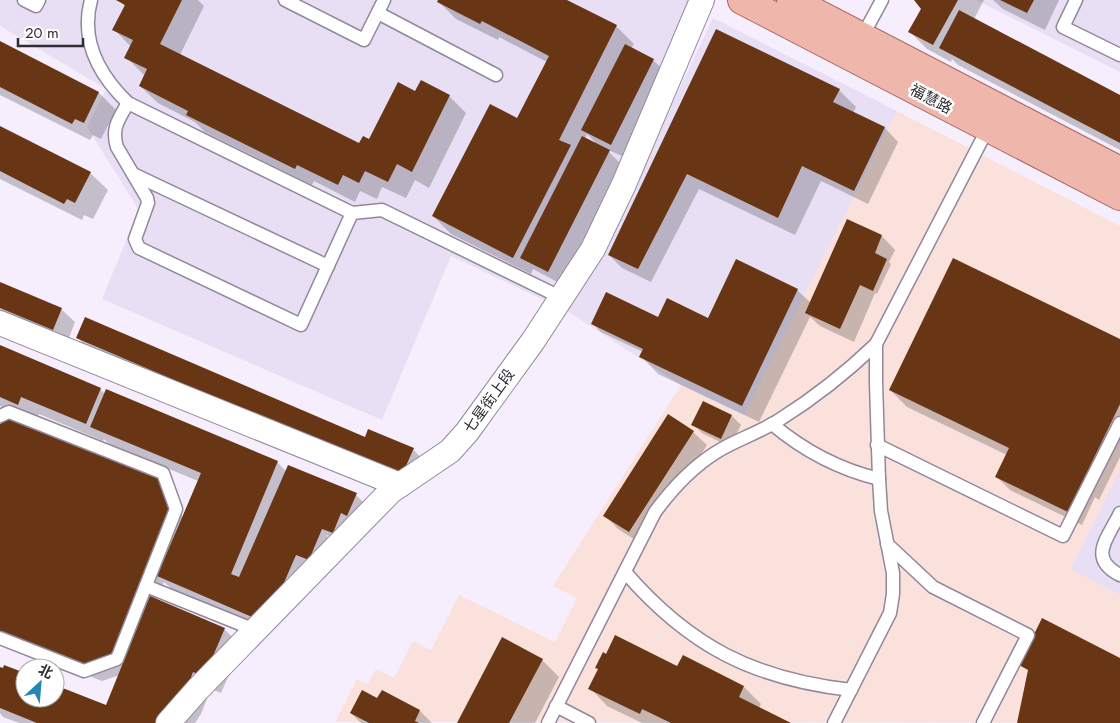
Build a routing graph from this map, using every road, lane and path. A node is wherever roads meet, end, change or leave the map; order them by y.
1 (24, 0) edge
2 (39, 0) edge
3 (91, 0) edge
4 (285, 0) edge
5 (384, 0) edge
6 (702, 0) edge
7 (791, 0) edge
8 (882, 0) edge
9 (1076, 0) edge
10 (758, 4) edge
11 (378, 13) junction
12 (862, 37) junction
13 (1120, 55) edge
14 (496, 75) dead end
15 (128, 103) junction
16 (988, 128) junction
17 (1120, 171) edge
18 (133, 174) junction
19 (1120, 196) edge
20 (352, 213) junction
21 (328, 266) junction
22 (562, 298) junction
23 (0, 323) edge
24 (876, 344) junction
25 (0, 416) edge
26 (1120, 423) edge
27 (772, 424) junction
28 (878, 444) junction
29 (879, 479) junction
30 (400, 485) junction
31 (1120, 513) edge
32 (887, 544) junction
33 (625, 572) junction
34 (1120, 575) edge
35 (146, 586) junction
36 (255, 630) junction
37 (0, 638) edge
38 (850, 690) junction
39 (556, 706) junction
40 (168, 723) edge
41 (548, 723) edge
42 (589, 723) edge
43 (834, 723) edge
44 (983, 723) edge

1 - 2 lane
3 - 15 lane
4 - 11 lane
5 - 11 lane
6 - 22 street, 七星街上段
7 - 12 main road, 福慧路
8 - 12 lane
9 - 13 lane
10 - 16 main road, 福慧路
11 - 14 lane
12 - 17 main road, 福慧路
15 - 18 lane
15 - 20 lane
16 - 19 main road, 福慧路
16 - 24 lane
18 - 21 lane
18 - 21 lane
20 - 21 lane
20 - 22 lane
22 - 30 street, 七星街上段
23 - 30 street
24 - 27 lane
24 - 28 lane
25 - 35 lane
26 - 28 lane
27 - 29 lane
27 - 33 lane
28 - 29 lane
29 - 32 lane
30 - 36 street, 七星街上段
31 - 34 lane
32 - 38 lane
32 - 44 lane
33 - 38 lane
33 - 39 lane
35 - 36 lane
35 - 37 lane
36 - 40 street, 七星街上段
38 - 43 lane
39 - 41 lane
39 - 42 lane

